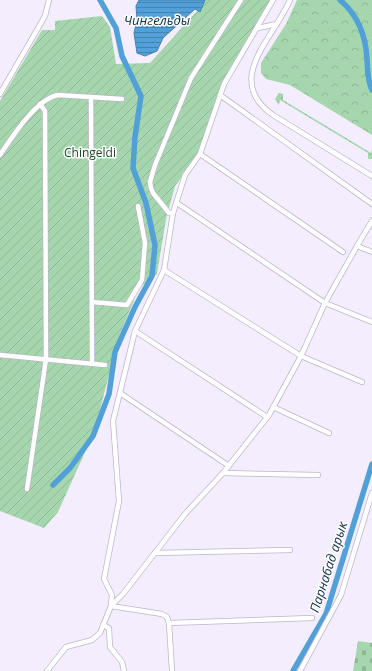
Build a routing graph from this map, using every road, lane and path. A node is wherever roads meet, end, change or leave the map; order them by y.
1 (49, 0) edge
2 (241, 0) edge
3 (274, 0) edge
4 (290, 0) edge
5 (277, 24) junction
6 (258, 28) junction
7 (0, 94) edge
8 (220, 95) junction
9 (91, 97) junction
10 (122, 99) dead end
11 (40, 104) junction
12 (91, 152) junction
13 (115, 152) dead end
14 (200, 154) junction
15 (0, 155) edge
16 (372, 176) edge
17 (177, 203) junction
18 (372, 204) edge
19 (138, 206) dead end
20 (173, 213) junction
21 (372, 221) edge
22 (357, 246) junction
23 (343, 252) dead end
24 (372, 252) edge
25 (164, 270) junction
26 (92, 302) junction
27 (325, 303) junction
28 (372, 322) edge
29 (135, 331) junction
30 (0, 354) edge
31 (301, 356) junction
32 (46, 359) junction
33 (92, 364) junction
34 (105, 365) dead end
35 (362, 382) dead end
36 (120, 393) junction
37 (273, 407) junction
38 (267, 417) junction
39 (329, 433) dead end
40 (229, 466) junction
41 (223, 473) junction
42 (318, 475) dead end
43 (27, 489) dead end
44 (372, 493) edge
45 (290, 550) dead end
46 (155, 553) junction
47 (110, 606) junction
48 (312, 618) dead end
49 (169, 623) junction
50 (103, 625) junction
51 (47, 671) edge
52 (124, 671) edge
53 (172, 671) edge
54 (300, 671) edge

1 - 7 street
2 - 20 street
3 - 6 street
4 - 5 street
5 - 6 street
5 - 16 street
6 - 8 street
8 - 14 street
8 - 18 street
9 - 10 street
9 - 11 street
9 - 12 street
11 - 15 street
11 - 32 street
12 - 13 street
12 - 26 street
14 - 17 street
14 - 23 street
17 - 20 street
17 - 27 street
19 - 26 street
20 - 25 street
21 - 22 street
22 - 24 street
22 - 27 street
25 - 29 street
25 - 31 street
26 - 33 street
27 - 28 street
27 - 31 street
29 - 36 street
29 - 38 street
30 - 32 street
31 - 35 street
31 - 37 street
32 - 33 street
32 - 43 street
33 - 34 street
36 - 40 street
36 - 47 street
37 - 38 street
37 - 39 street
38 - 40 street
40 - 41 street
41 - 42 street
41 - 46 street
44 - 54 street
45 - 46 street
46 - 47 street
47 - 49 street
47 - 50 street
48 - 49 street
49 - 53 street
50 - 51 street
50 - 52 street

